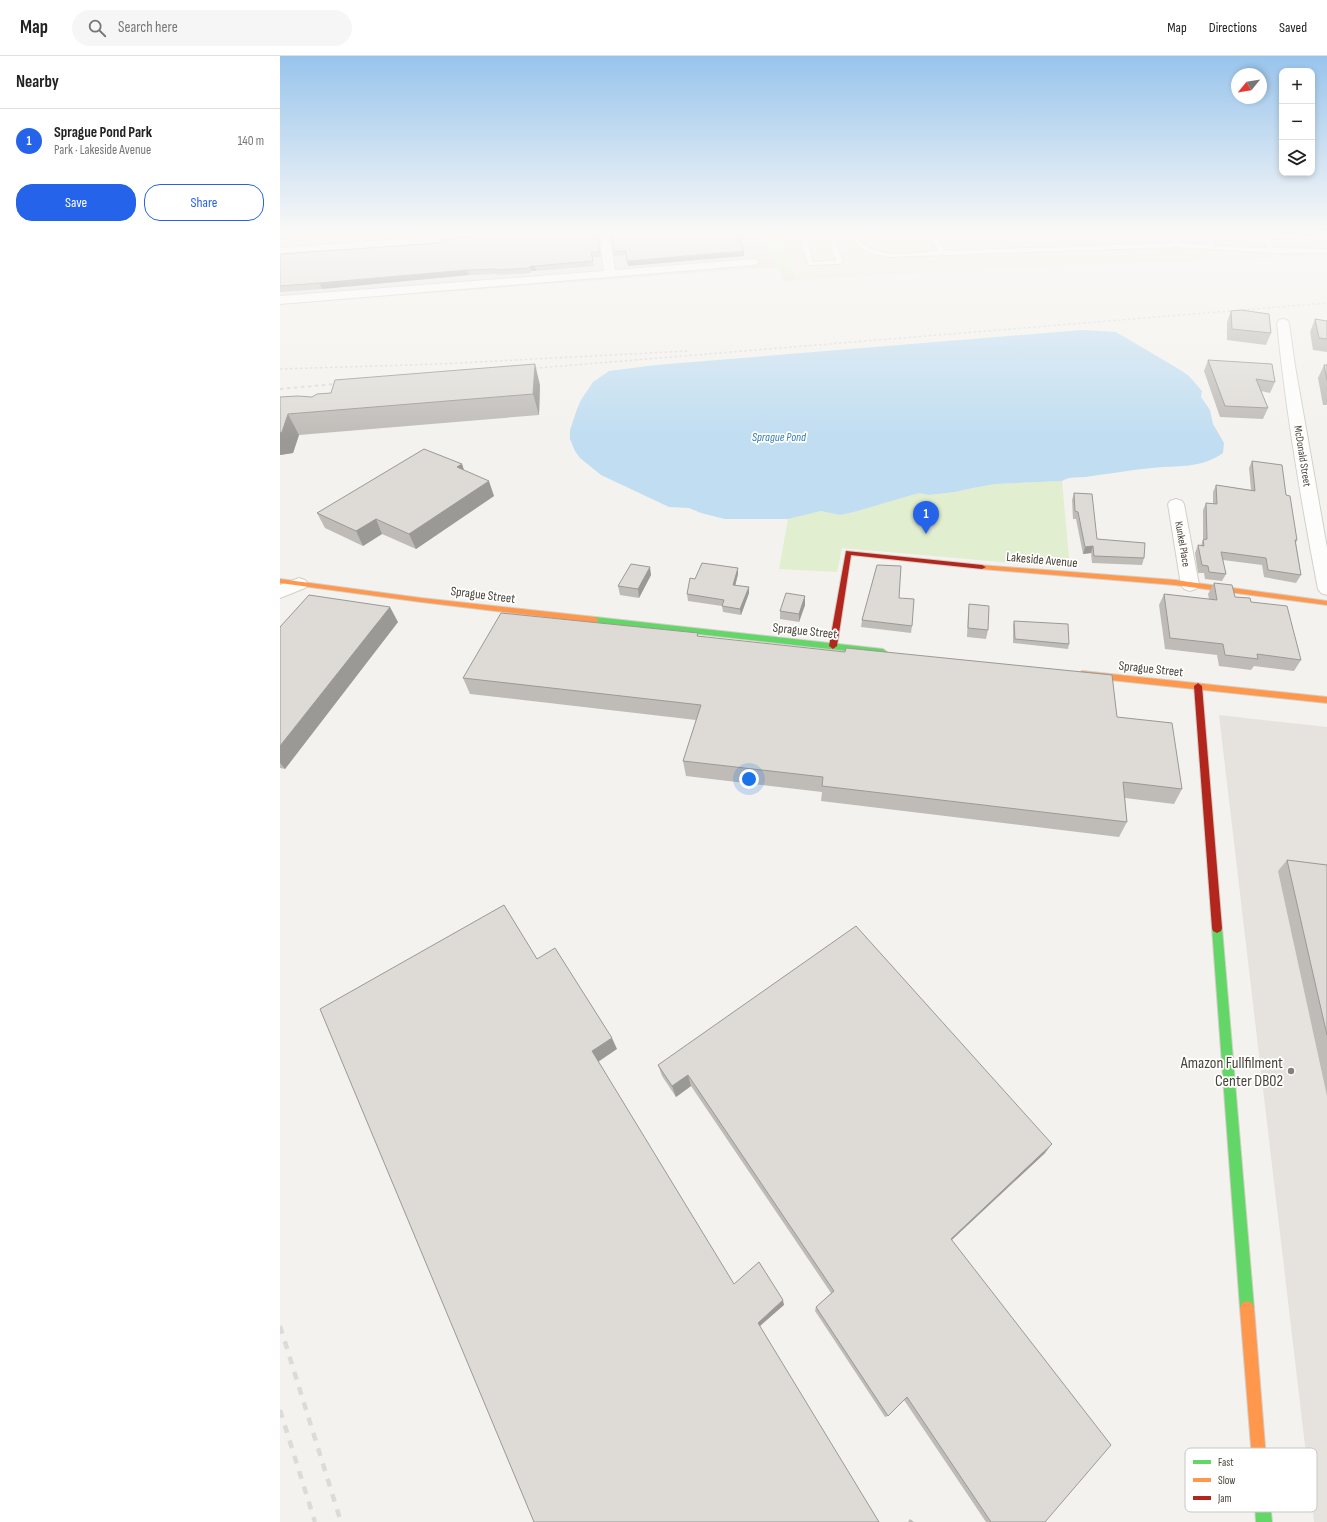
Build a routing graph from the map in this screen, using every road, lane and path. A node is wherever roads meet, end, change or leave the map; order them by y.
1 (1283, 323) dead end
2 (1176, 504) dead end
3 (280, 582) edge
4 (299, 584) junction
5 (1190, 585) junction
6 (1327, 589) edge
7 (280, 592) edge
8 (1327, 603) edge
9 (833, 646) junction
10 (888, 652) edge
11 (1070, 672) edge
12 (1198, 686) junction
13 (1327, 700) edge
14 (1258, 1448) edge
15 (1263, 1512) edge
16 (1264, 1522) edge

1 - 6 street, McDonald Street
2 - 5 street, Kunkel Place
3 - 4 street, Sprague Street
4 - 7 street
4 - 9 street, Sprague Street
5 - 8 street, Lakeside Avenue
5 - 9 street, Lakeside Avenue
9 - 10 street, Sprague Street
11 - 12 street, Sprague Street
12 - 13 street, Sprague Street
12 - 14 street
15 - 16 street

